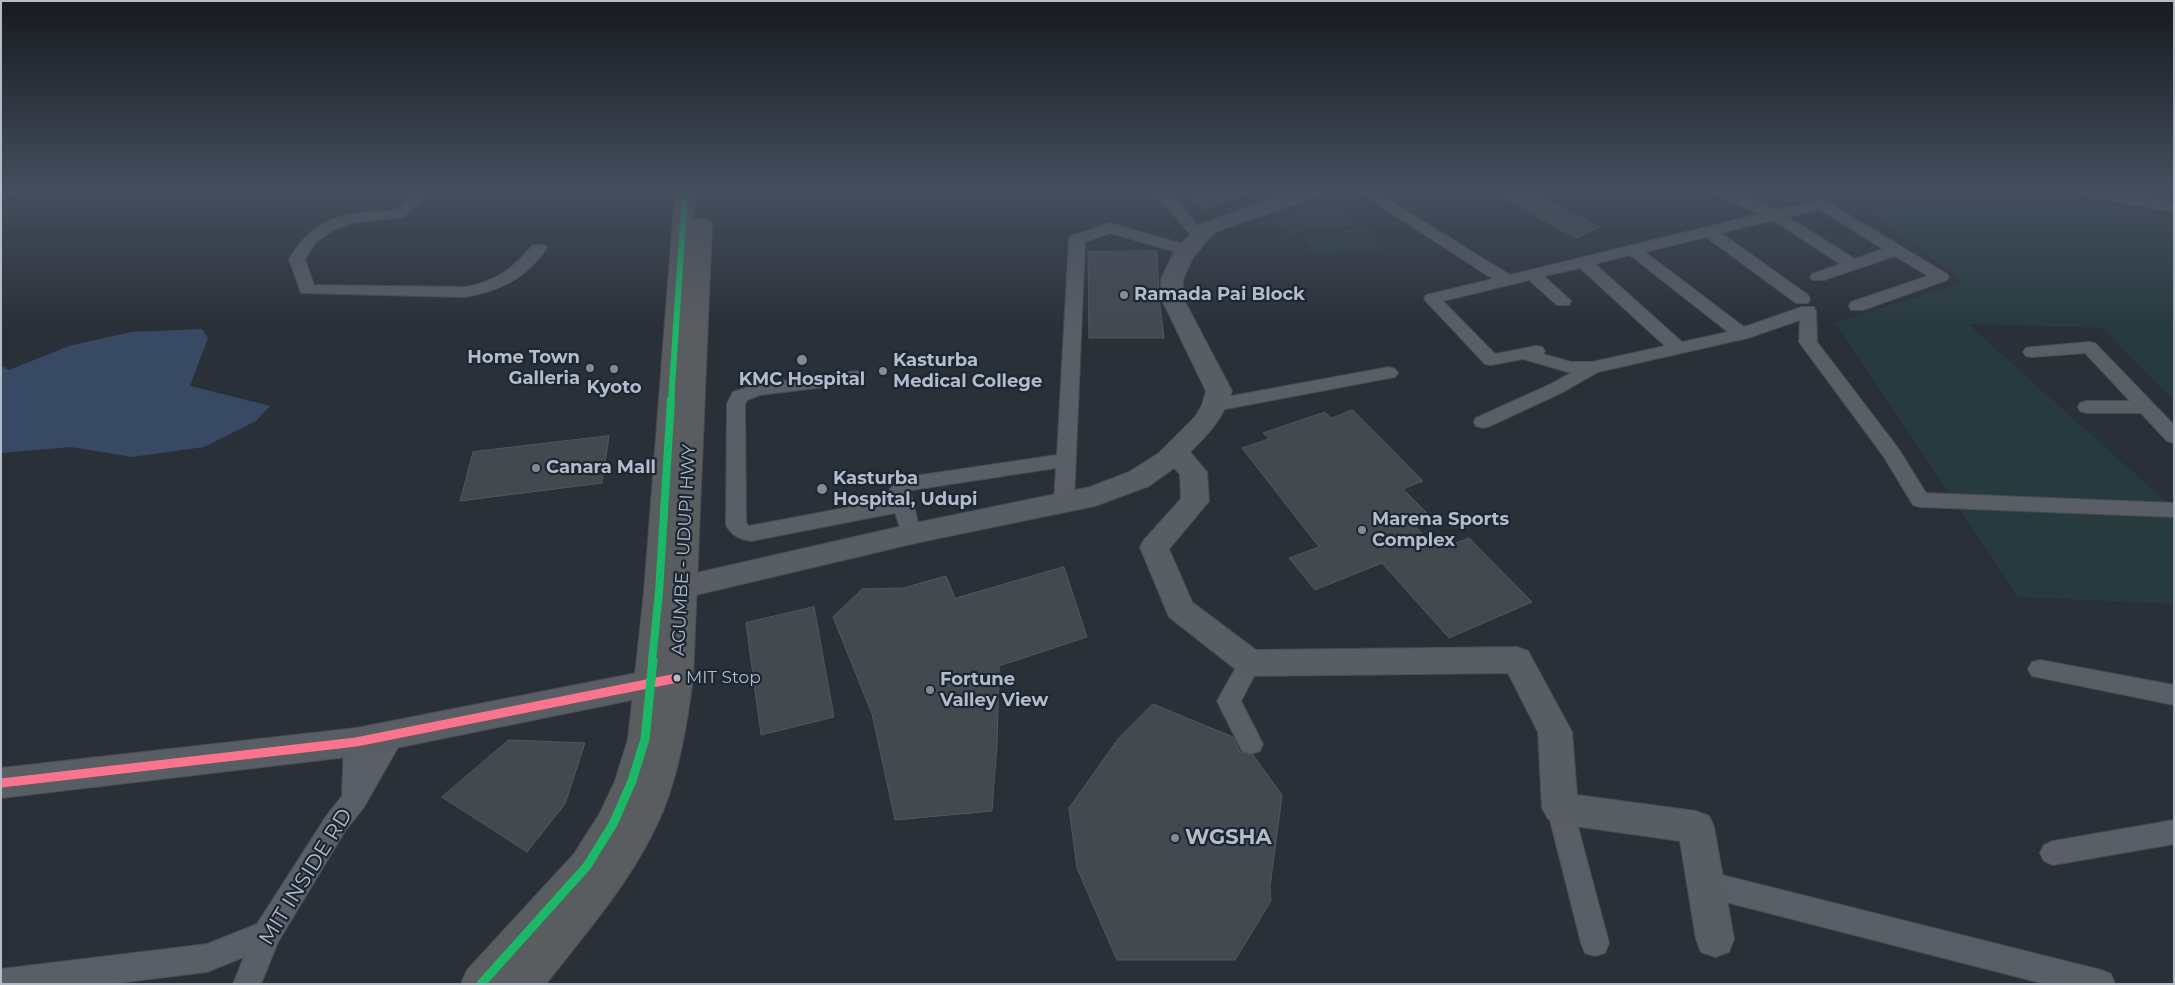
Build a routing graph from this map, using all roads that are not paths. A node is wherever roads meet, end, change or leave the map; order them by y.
1 (313, 238) edge
2 (683, 238) edge
3 (701, 238) edge
4 (1080, 238) edge
5 (1165, 238) edge
6 (1190, 238) edge
7 (1198, 238) edge
8 (1439, 238) edge
9 (1678, 238) edge
10 (1718, 238) edge
11 (1811, 238) edge
12 (1876, 238) edge
13 (1193, 243) junction
14 (540, 248) dead end
15 (1631, 249) junction
16 (1896, 250) junction
17 (1582, 261) junction
18 (1853, 265) junction
19 (1532, 274) junction
20 (1818, 277) dead end
21 (1506, 280) junction
22 (1802, 298) dead end
23 (1563, 301) dead end
24 (1857, 306) dead end
25 (1742, 334) junction
26 (1545, 348) dead end
27 (1679, 349) junction
28 (2032, 352) dead end
29 (1525, 354) junction
30 (1592, 368) junction
31 (1389, 373) dead end
32 (857, 377) dead end
33 (1215, 405) junction
34 (2087, 407) dead end
35 (2146, 408) junction
36 (1482, 422) dead end
37 (2174, 437) edge
38 (1174, 452) junction
39 (1066, 460) junction
40 (1064, 502) junction
41 (903, 504) junction
42 (2174, 510) edge
43 (911, 534) junction
44 (683, 587) junction
45 (1250, 663) junction
46 (2040, 669) dead end
47 (664, 681) junction
48 (2174, 695) edge
49 (392, 735) junction
50 (356, 742) junction
51 (1251, 744) dead end
52 (1, 783) edge
53 (355, 799) junction
54 (1560, 808) junction
55 (2174, 832) edge
56 (2052, 853) dead end
57 (1706, 884) junction
58 (267, 934) junction
59 (1715, 939) dead end
60 (1595, 943) dead end
61 (1, 983) edge
62 (247, 984) edge
63 (481, 984) edge
64 (521, 984) edge
65 (2101, 984) edge

1 - 14 street
2 - 47 highway, AGUMBE - UDUPI HWY
3 - 44 highway, AGUMBE - UDUPI HWY
4 - 39 street
5 - 13 street
6 - 13 street
7 - 13 street
8 - 21 street
9 - 15 street
10 - 22 street
11 - 18 street
12 - 16 street
13 - 33 street
15 - 17 street
15 - 25 street
16 - 18 street
16 - 24 street
17 - 19 street
17 - 27 street
18 - 20 street
19 - 21 street
19 - 23 street
21 - 29 street
25 - 27 street
25 - 42 street
26 - 29 street
27 - 30 street
28 - 35 street
29 - 30 street
30 - 36 street
31 - 33 street
32 - 41 street
33 - 38 street
34 - 35 street
35 - 37 street
38 - 40 street
38 - 45 street
39 - 40 street
39 - 41 street
40 - 43 street
41 - 43 street
43 - 44 street
44 - 47 highway, AGUMBE - UDUPI HWY
45 - 51 street
45 - 54 street
46 - 48 street
47 - 49 street
47 - 63 highway, AGUMBE - UDUPI HWY
47 - 64 highway, AGUMBE - UDUPI HWY
49 - 50 street
49 - 53 street, MIT INSIDE RD
50 - 52 street
50 - 53 street, MIT INSIDE RD
53 - 58 street, MIT INSIDE RD
54 - 57 street
54 - 60 street
55 - 56 street
57 - 59 street
57 - 65 street
58 - 61 street
58 - 62 street, MIT INSIDE RD

